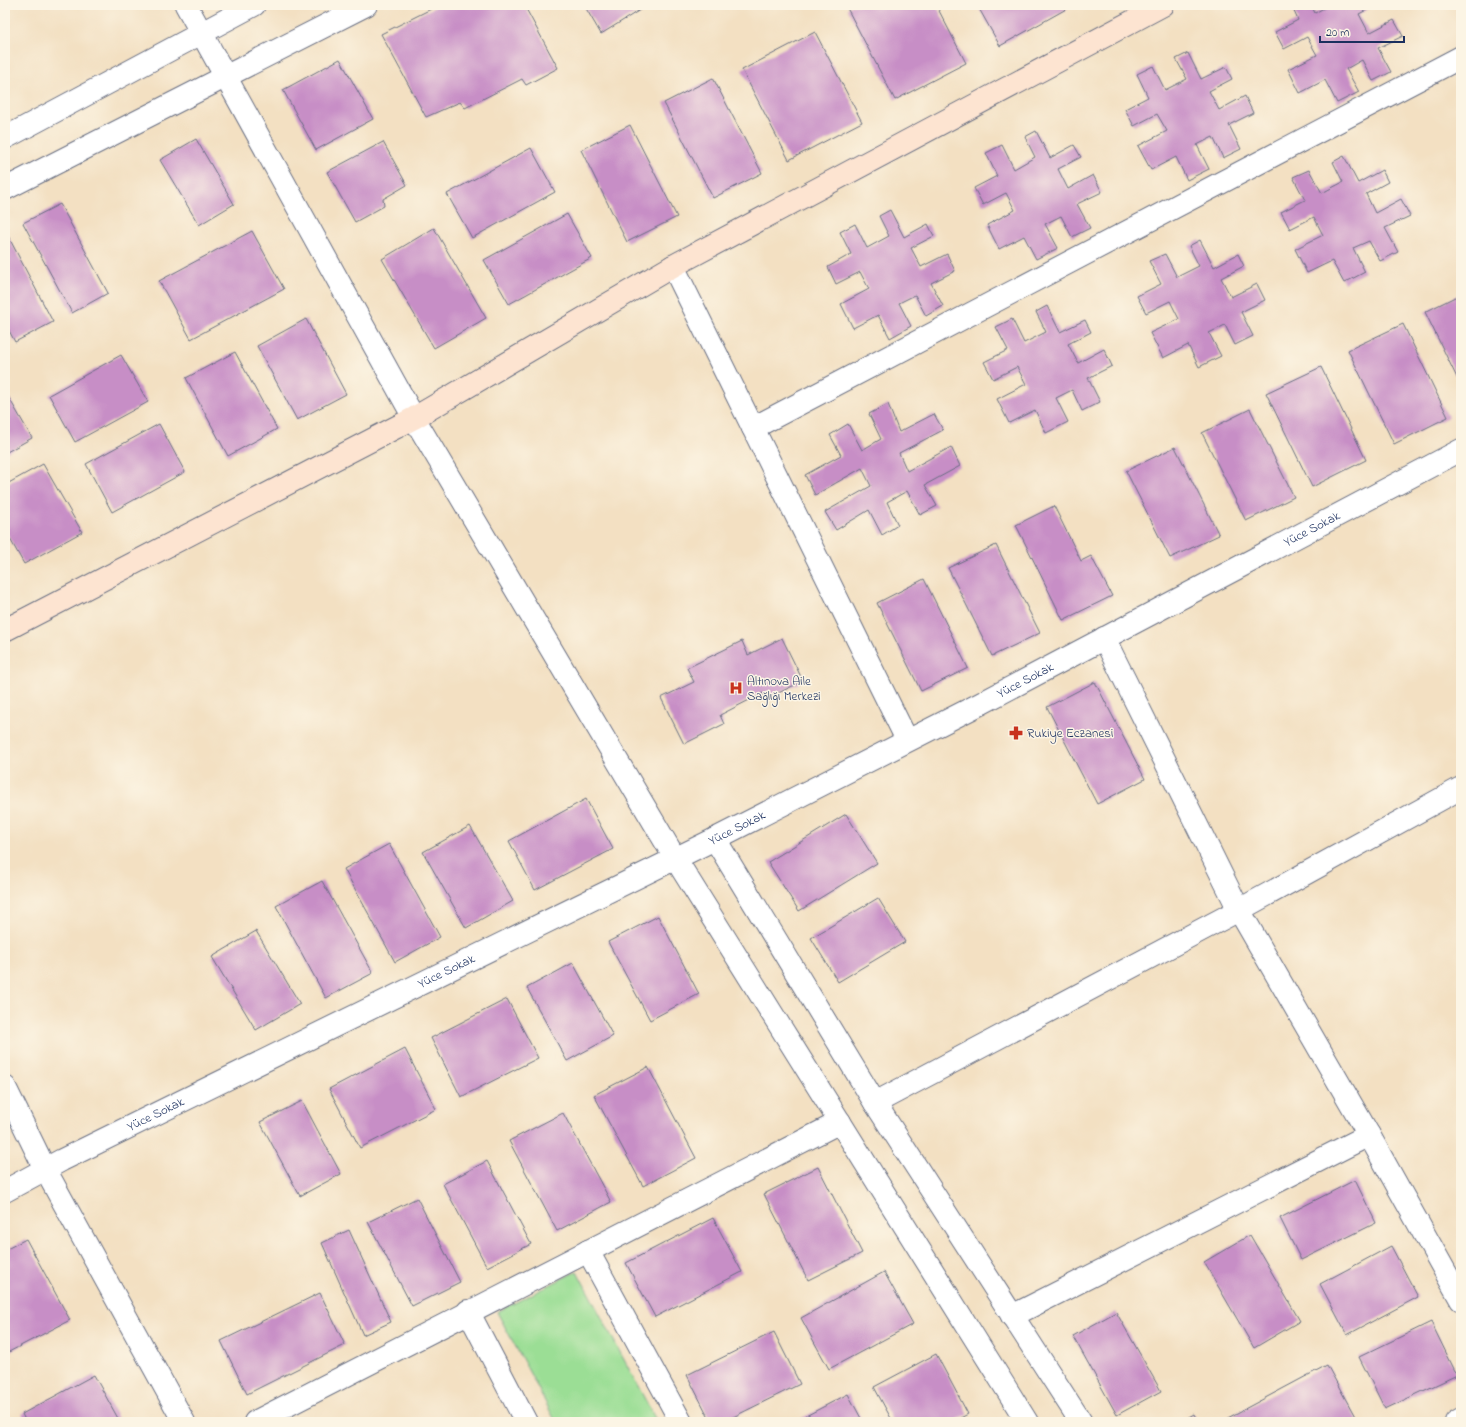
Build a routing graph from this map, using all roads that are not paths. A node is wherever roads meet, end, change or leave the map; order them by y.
1 (186, 5) edge
2 (254, 5) edge
3 (366, 5) edge
4 (1163, 5) edge
5 (202, 32) junction
6 (1461, 57) edge
7 (226, 76) junction
8 (5, 138) edge
9 (5, 189) edge
10 (673, 266) junction
11 (414, 418) junction
12 (753, 428) junction
13 (1461, 450) edge
14 (5, 630) edge
15 (1104, 638) junction
16 (907, 740) junction
17 (1461, 788) edge
18 (715, 839) junction
19 (675, 858) junction
20 (1239, 910) junction
21 (5, 1087) edge
22 (875, 1103) junction
23 (840, 1122) junction
24 (1369, 1135) junction
25 (45, 1169) junction
26 (5, 1191) edge
27 (588, 1251) junction
28 (1461, 1300) edge
29 (468, 1311) junction
30 (1012, 1316) junction
31 (1461, 1419) edge
32 (184, 1422) edge
33 (255, 1422) edge
34 (526, 1422) edge
35 (681, 1422) edge
36 (1027, 1422) edge
37 (1081, 1422) edge
38 (1456, 1422) edge

1 - 5 street
2 - 5 street
3 - 7 street
4 - 10 street
5 - 7 street
5 - 8 street
6 - 12 street
7 - 9 street
7 - 11 street
10 - 11 street
10 - 12 street
11 - 14 street
11 - 19 street
12 - 16 street
13 - 15 street, Yüce Sokak
15 - 16 street, Yüce Sokak
15 - 20 street
16 - 18 street, Yüce Sokak
17 - 20 street
18 - 19 street, Yüce Sokak
18 - 22 street
19 - 23 street
19 - 25 street, Yüce Sokak
20 - 22 street
20 - 24 street
21 - 25 street
22 - 30 street
23 - 27 street
23 - 36 street
24 - 28 street
24 - 30 street
25 - 26 street, Yüce Sokak
25 - 32 street
27 - 29 street
27 - 35 street
29 - 33 street
29 - 34 street
30 - 37 street
31 - 38 street

